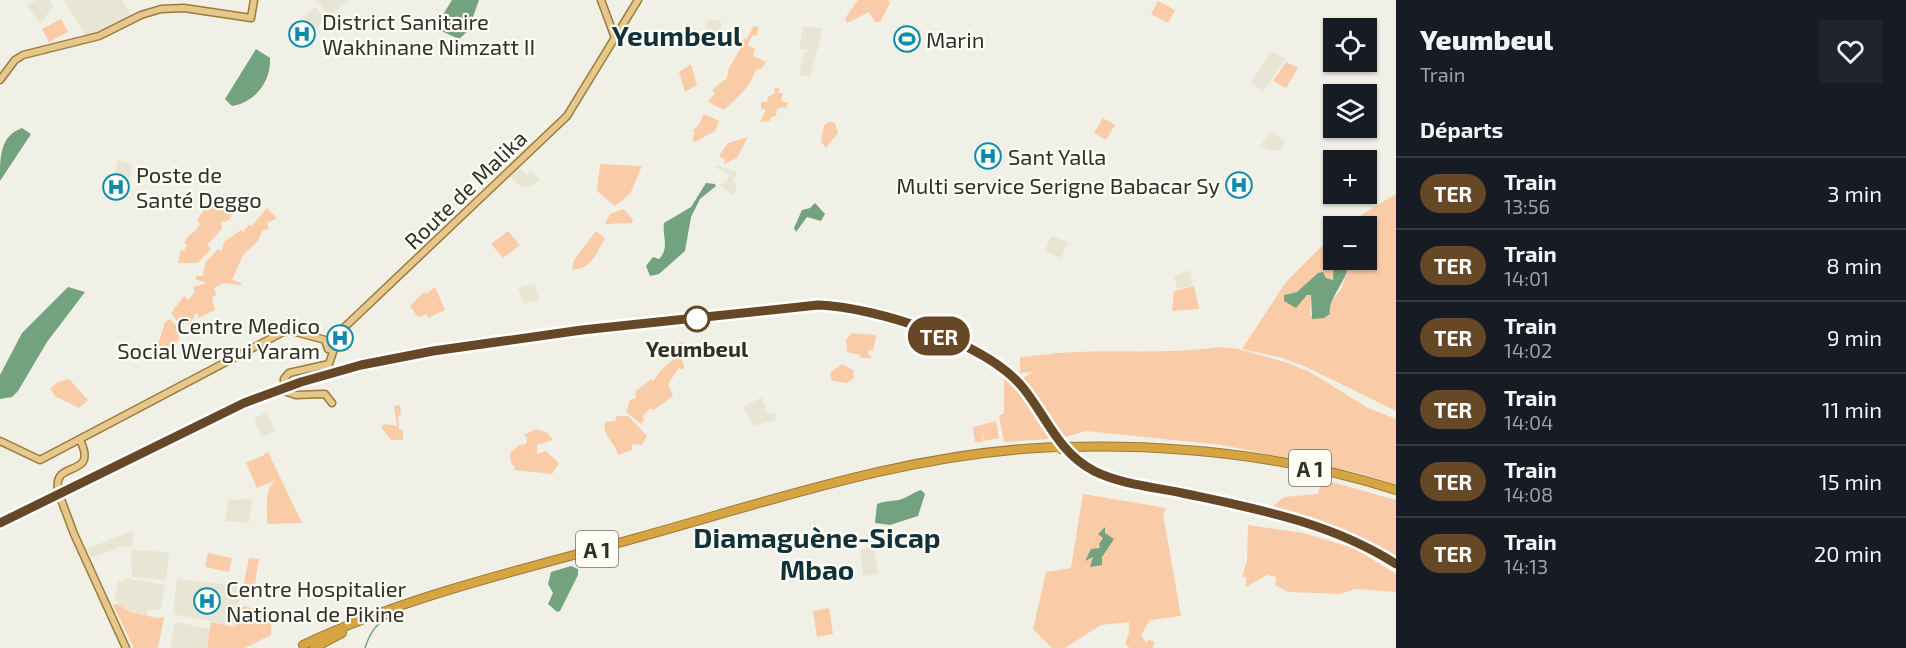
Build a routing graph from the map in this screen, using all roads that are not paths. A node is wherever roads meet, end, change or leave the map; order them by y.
1 (254, 0) edge
2 (601, 0) edge
3 (637, 0) edge
4 (615, 37) junction
5 (0, 80) edge
6 (330, 345) junction
7 (332, 403) dead end
8 (80, 440) junction
9 (0, 442) edge
10 (961, 457) junction
11 (1396, 491) edge
12 (300, 647) edge
13 (127, 648) edge
14 (314, 648) edge

1 - 5 main road
2 - 4 main road
3 - 4 main road, Route de Malika
4 - 6 main road, Route de Malika
6 - 7 main road, Route de Malika
6 - 8 main road
8 - 9 main road
8 - 13 main road, bridge
10 - 11 highway, A 1
10 - 12 highway, A 1
10 - 14 highway, A 1

